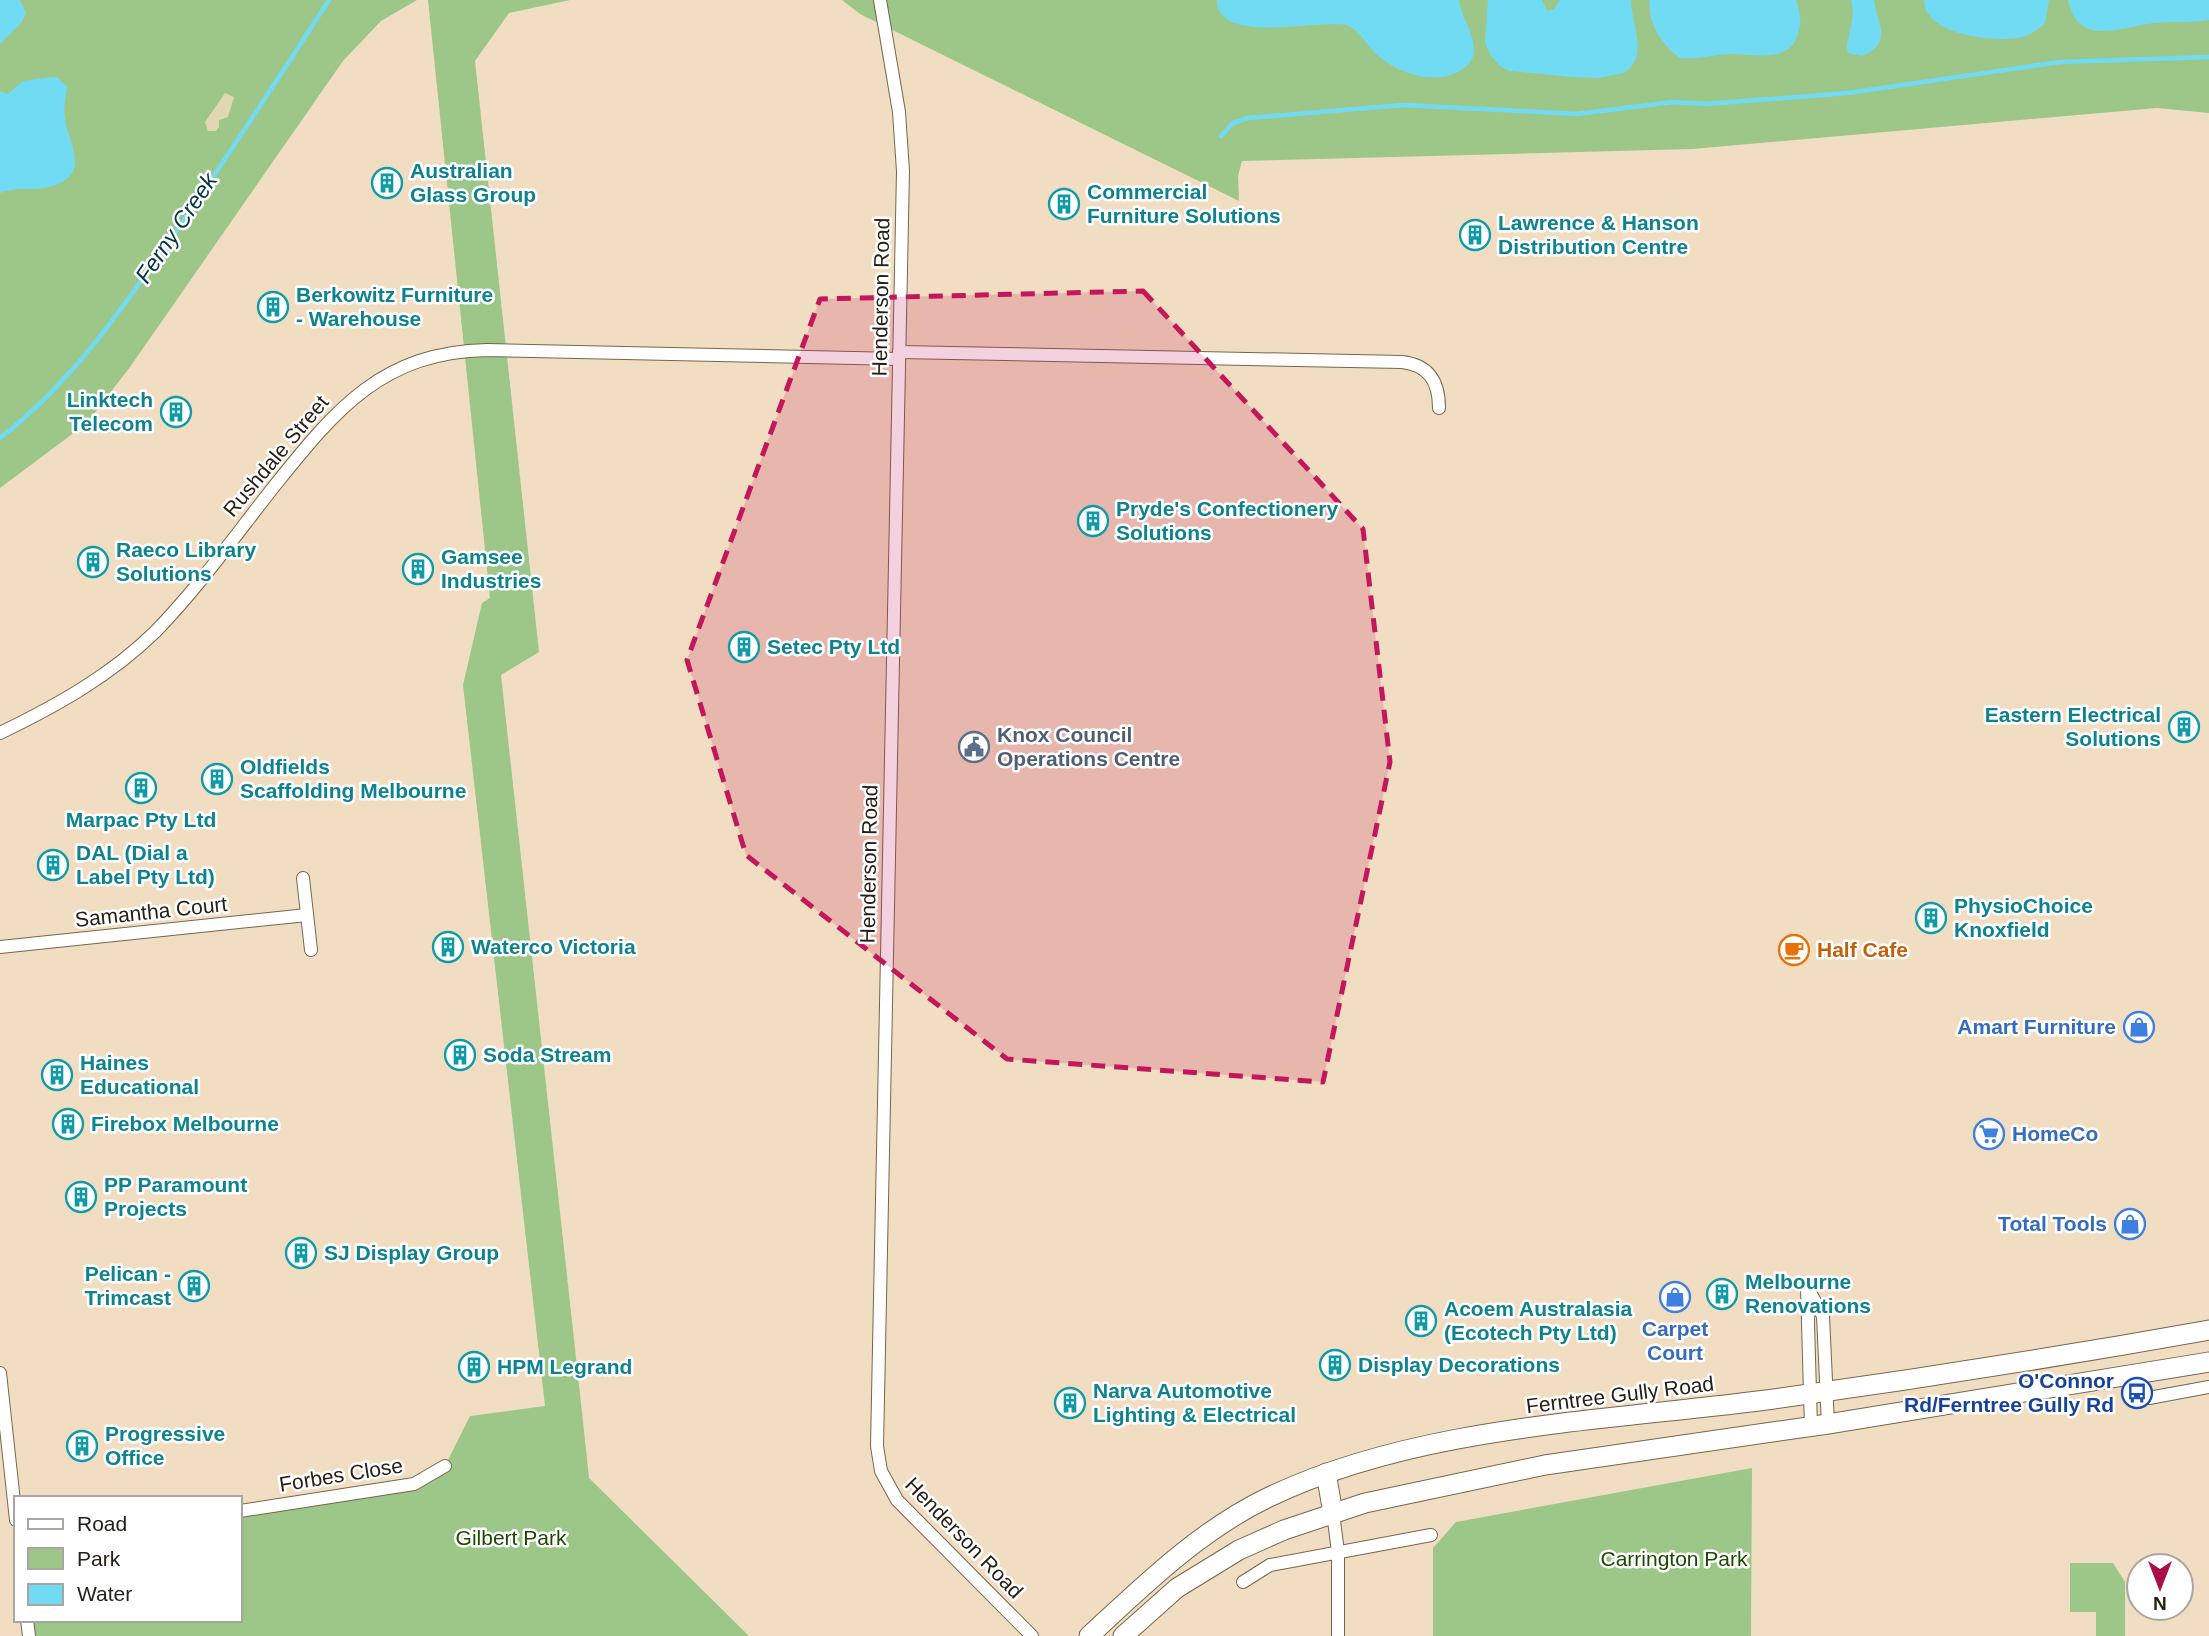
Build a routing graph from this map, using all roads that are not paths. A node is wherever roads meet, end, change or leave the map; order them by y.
1 (880, 0) edge
2 (899, 356) junction
3 (1439, 408) dead end
4 (0, 733) edge
5 (303, 878) dead end
6 (307, 915) junction
7 (0, 947) edge
8 (311, 950) dead end
9 (2209, 1330) edge
10 (2209, 1362) edge
11 (0, 1373) edge
12 (2209, 1387) edge
13 (1818, 1392) junction
14 (2149, 1398) dead end
15 (1819, 1425) junction
16 (445, 1466) dead end
17 (1326, 1473) junction
18 (14, 1502) edge
19 (242, 1511) edge
20 (1333, 1513) junction
21 (1431, 1535) dead end
22 (1338, 1552) junction
23 (1243, 1582) dead end
24 (1032, 1636) edge
25 (1089, 1636) edge
26 (1123, 1636) edge
27 (1338, 1636) edge

1 - 2 street, Henderson Road
2 - 3 street, Rushdale Street
2 - 4 street, Rushdale Street
2 - 24 street, Henderson Road
5 - 6 street
6 - 7 street, Samantha Court
6 - 8 street
9 - 13 main road, Ferntree Gully Road
10 - 15 main road
11 - 18 street
12 - 14 street
13 - 13 street
13 - 15 street
13 - 15 street
13 - 17 main road, Ferntree Gully Road
15 - 20 main road
16 - 19 street, Forbes Close
17 - 20 main road
17 - 25 main road, Ferntree Gully Road
20 - 22 street
20 - 26 main road
21 - 22 street
22 - 23 street
22 - 27 street

